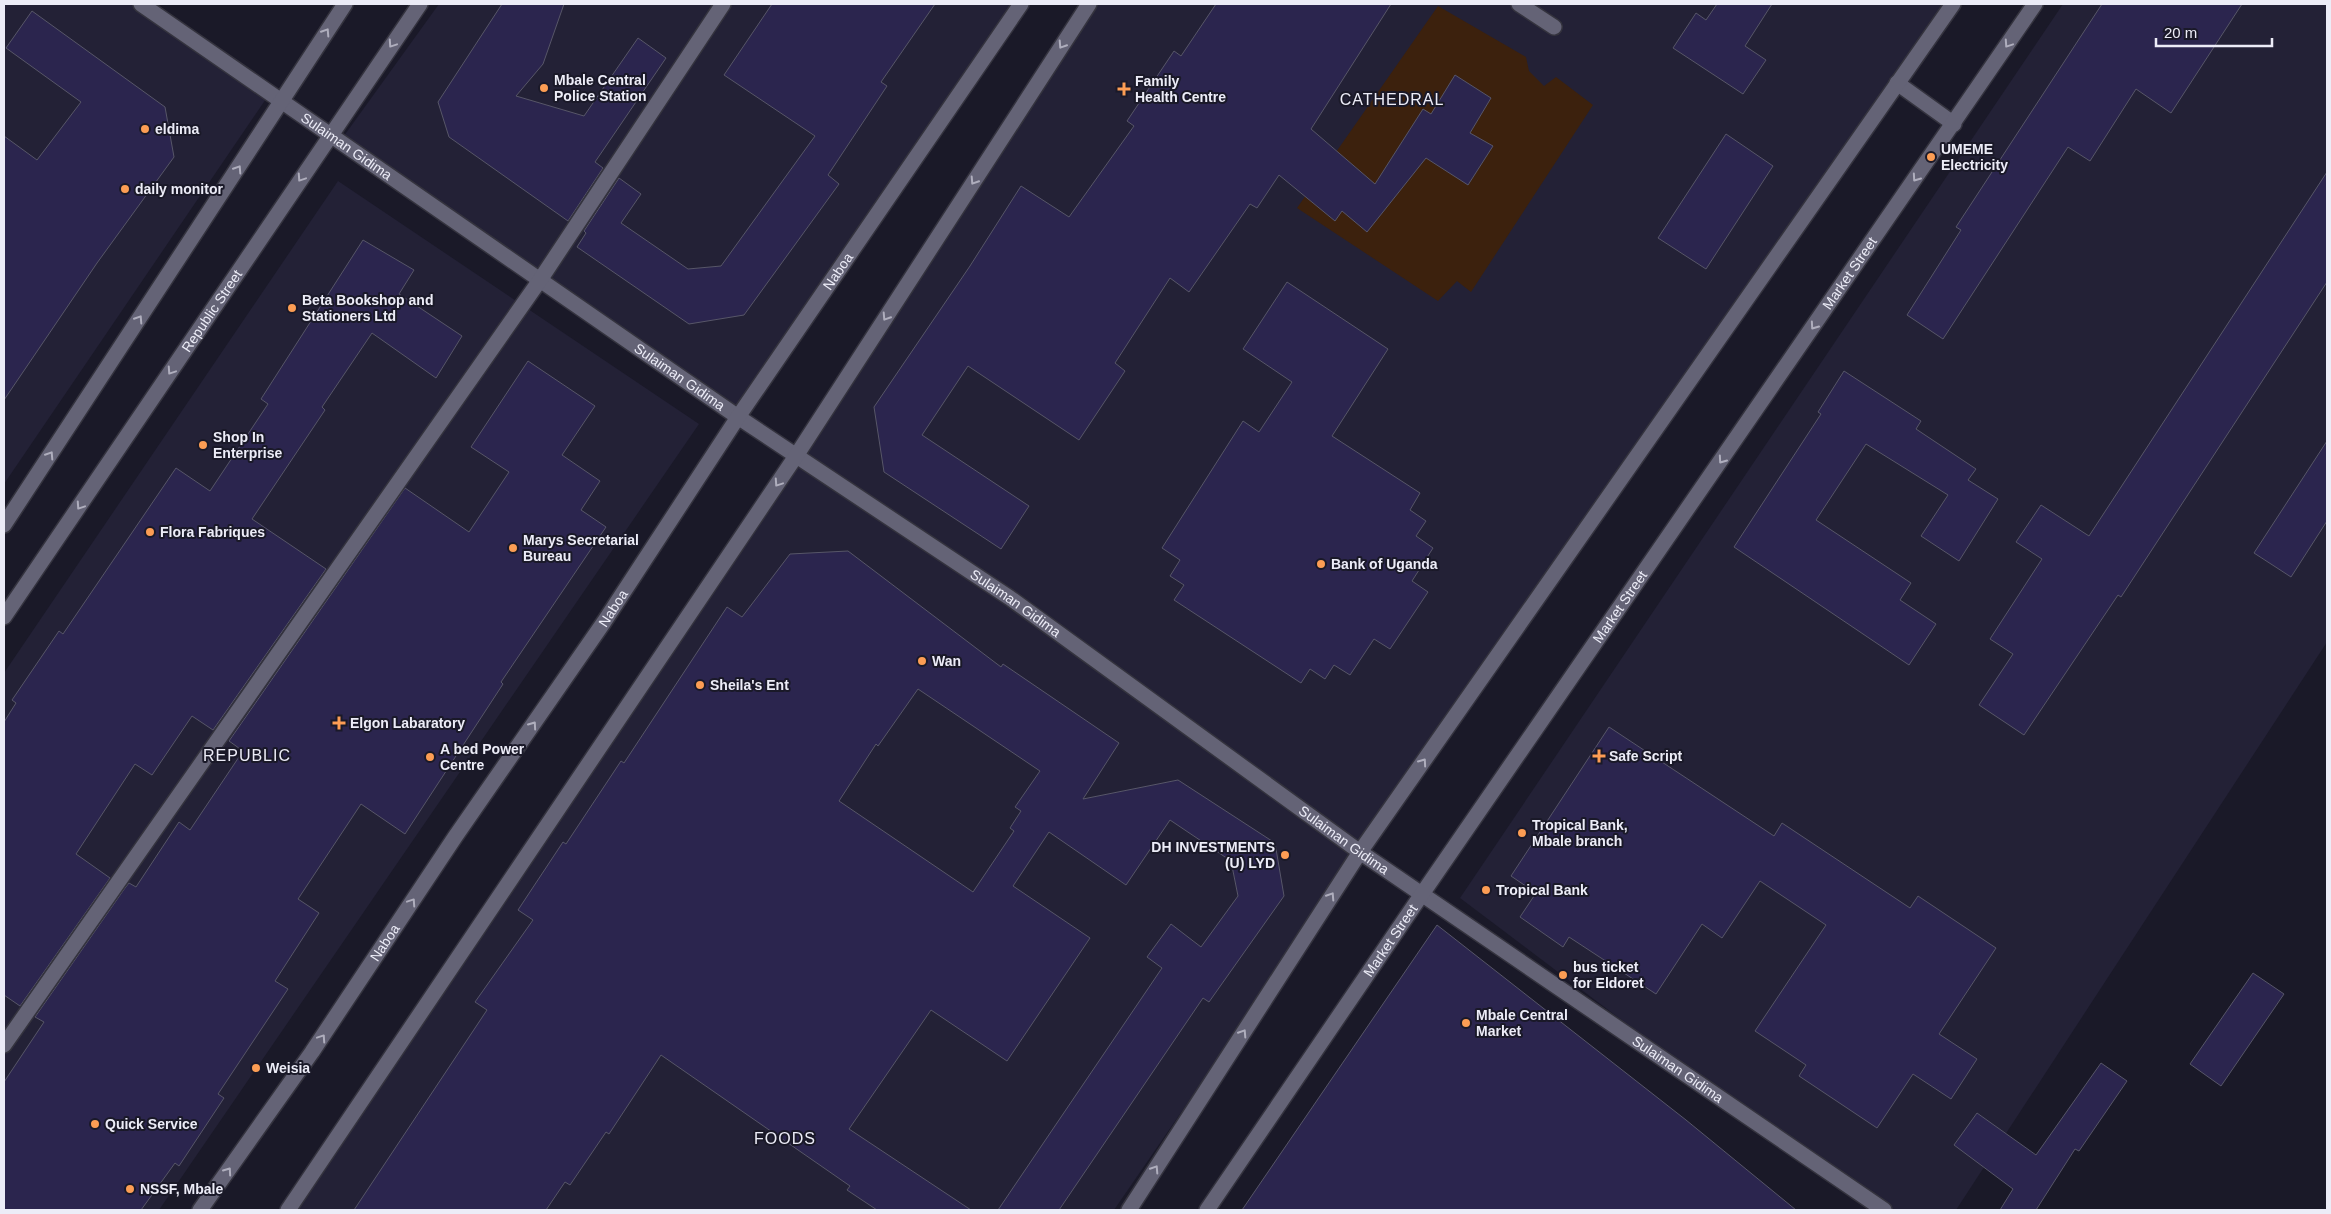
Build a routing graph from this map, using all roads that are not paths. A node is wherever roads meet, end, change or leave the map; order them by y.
1 (141, 4) edge
2 (344, 4) edge
3 (420, 4) edge
4 (724, 4) edge
5 (1021, 4) edge
6 (1089, 4) edge
7 (1519, 4) edge
8 (1953, 4) edge
9 (2035, 4) edge
10 (1554, 27) dead end
11 (1897, 83) junction
12 (282, 102) junction
13 (1954, 124) junction
14 (330, 135) junction
15 (540, 280) junction
16 (738, 417) junction
17 (796, 456) junction
18 (4, 525) edge
19 (4, 617) edge
20 (1360, 852) junction
21 (1422, 894) junction
22 (4, 1045) edge
23 (200, 1210) edge
24 (288, 1210) edge
25 (1129, 1210) edge
26 (1207, 1210) edge
27 (1884, 1210) edge

1 - 12 street, Sulaiman Gidima
12 -> 2 street
3 -> 14 street, Republic Street
4 - 15 street
5 - 16 street, Naboa
6 -> 17 street
7 - 10 street
8 - 11 street
9 -> 13 street, Market Street
11 - 13 street
20 -> 11 street
12 - 14 street, Sulaiman Gidima
18 -> 12 street
13 -> 21 street, Market Street
14 - 15 street, Sulaiman Gidima
14 -> 19 street, Republic Street
15 - 16 street, Sulaiman Gidima
15 - 22 street
16 - 17 street, Sulaiman Gidima
23 -> 16 street, Naboa
17 - 20 street, Sulaiman Gidima
17 -> 24 street
20 - 21 street, Sulaiman Gidima
25 -> 20 street
21 - 26 street, Market Street
21 - 27 street, Sulaiman Gidima

